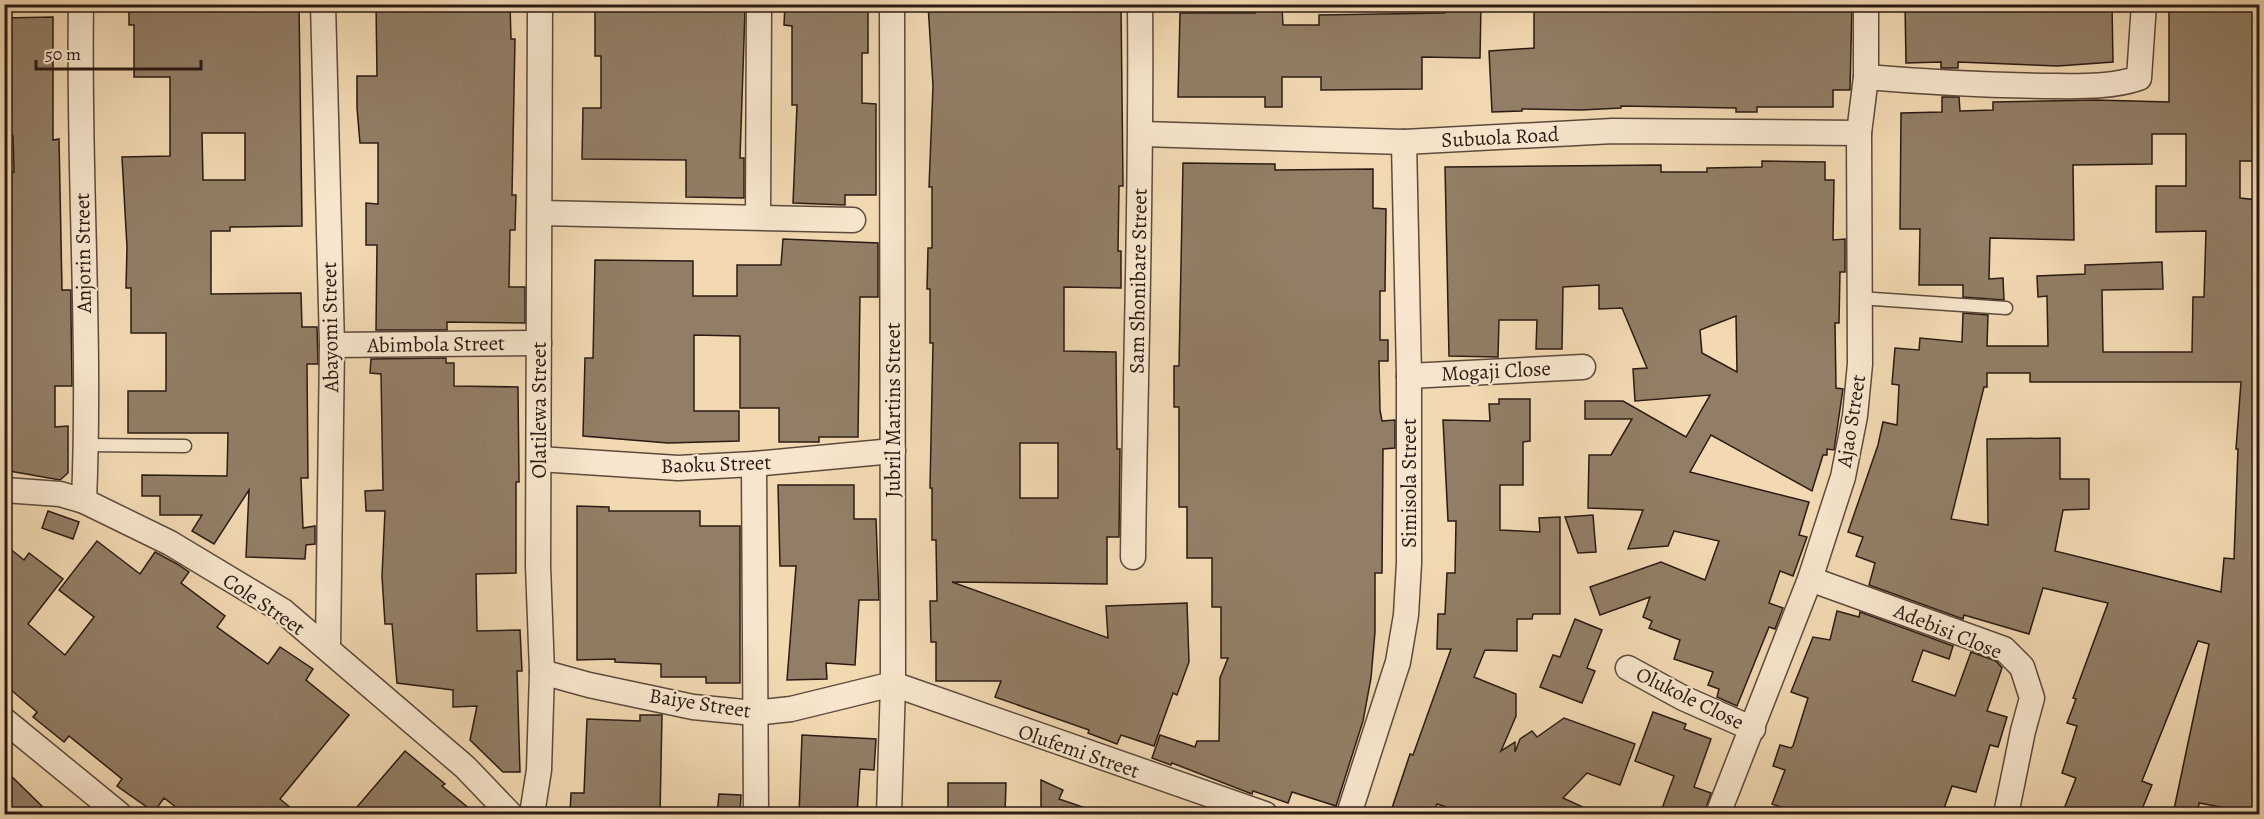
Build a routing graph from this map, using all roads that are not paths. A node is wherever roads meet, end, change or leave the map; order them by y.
1 (81, 4) edge
2 (323, 4) edge
3 (540, 4) edge
4 (759, 4) edge
5 (891, 4) edge
6 (1140, 4) edge
7 (1866, 4) edge
8 (2144, 4) edge
9 (1866, 77) junction
10 (1859, 133) junction
11 (1142, 134) junction
12 (1404, 142) junction
13 (541, 213) junction
14 (758, 217) junction
15 (854, 220) dead end
16 (1859, 298) junction
17 (2006, 308) dead end
18 (539, 343) junction
19 (332, 345) junction
20 (1582, 367) dead end
21 (1409, 376) junction
22 (86, 446) junction
23 (185, 446) dead end
24 (893, 451) junction
25 (539, 459) junction
26 (754, 464) junction
27 (4, 490) edge
28 (84, 501) junction
29 (1133, 557) dead end
30 (1810, 579) junction
31 (328, 650) junction
32 (1628, 668) dead end
33 (542, 672) junction
34 (893, 684) junction
35 (754, 714) junction
36 (4, 720) edge
37 (1753, 729) junction
38 (119, 814) edge
39 (510, 814) edge
40 (532, 814) edge
41 (756, 814) edge
42 (889, 814) edge
43 (1265, 814) edge
44 (1349, 814) edge
45 (1718, 814) edge
46 (2006, 814) edge

1 - 22 street, Anjorin Street
2 - 19 street, Abayomi Street
3 - 13 street, Olatilewa Street
4 - 14 street
5 - 24 street, Jubril Martins Street
6 - 11 street, Sam Shonibare Street
7 - 9 street, Ajao Street
8 - 9 street
9 - 10 street, Ajao Street
10 - 12 street, Subuola Road
10 - 16 street, Ajao Street
11 - 12 street, Subuola Road
11 - 29 street, Sam Shonibare Street
12 - 21 street, Simisola Street
13 - 14 street
13 - 18 street, Olatilewa Street
14 - 15 street
16 - 17 lane
16 - 30 street, Ajao Street
18 - 19 street, Abimbola Street
18 - 25 street, Olatilewa Street
19 - 31 street, Abayomi Street
20 - 21 street, Mogaji Close
21 - 44 street, Simisola Street
22 - 23 lane
22 - 28 street, Anjorin Street
24 - 26 street, Baoku Street
24 - 34 street, Jubril Martins Street
25 - 26 street, Baoku Street
25 - 33 street, Olatilewa Street
26 - 35 street
27 - 28 street, Cole Street
28 - 31 street, Cole Street
30 - 37 street, Ajao Street
30 - 46 street, Adebisi Close
31 - 39 street, Cole Street
32 - 37 street, Olukole Close
33 - 35 street, Baiye Street
33 - 40 street, Olatilewa Street
34 - 35 street, Baiye Street
34 - 42 street, Jubril Martins Street
34 - 43 street, Olufemi Street
35 - 41 street
36 - 38 street
37 - 45 street, Ajao Street

